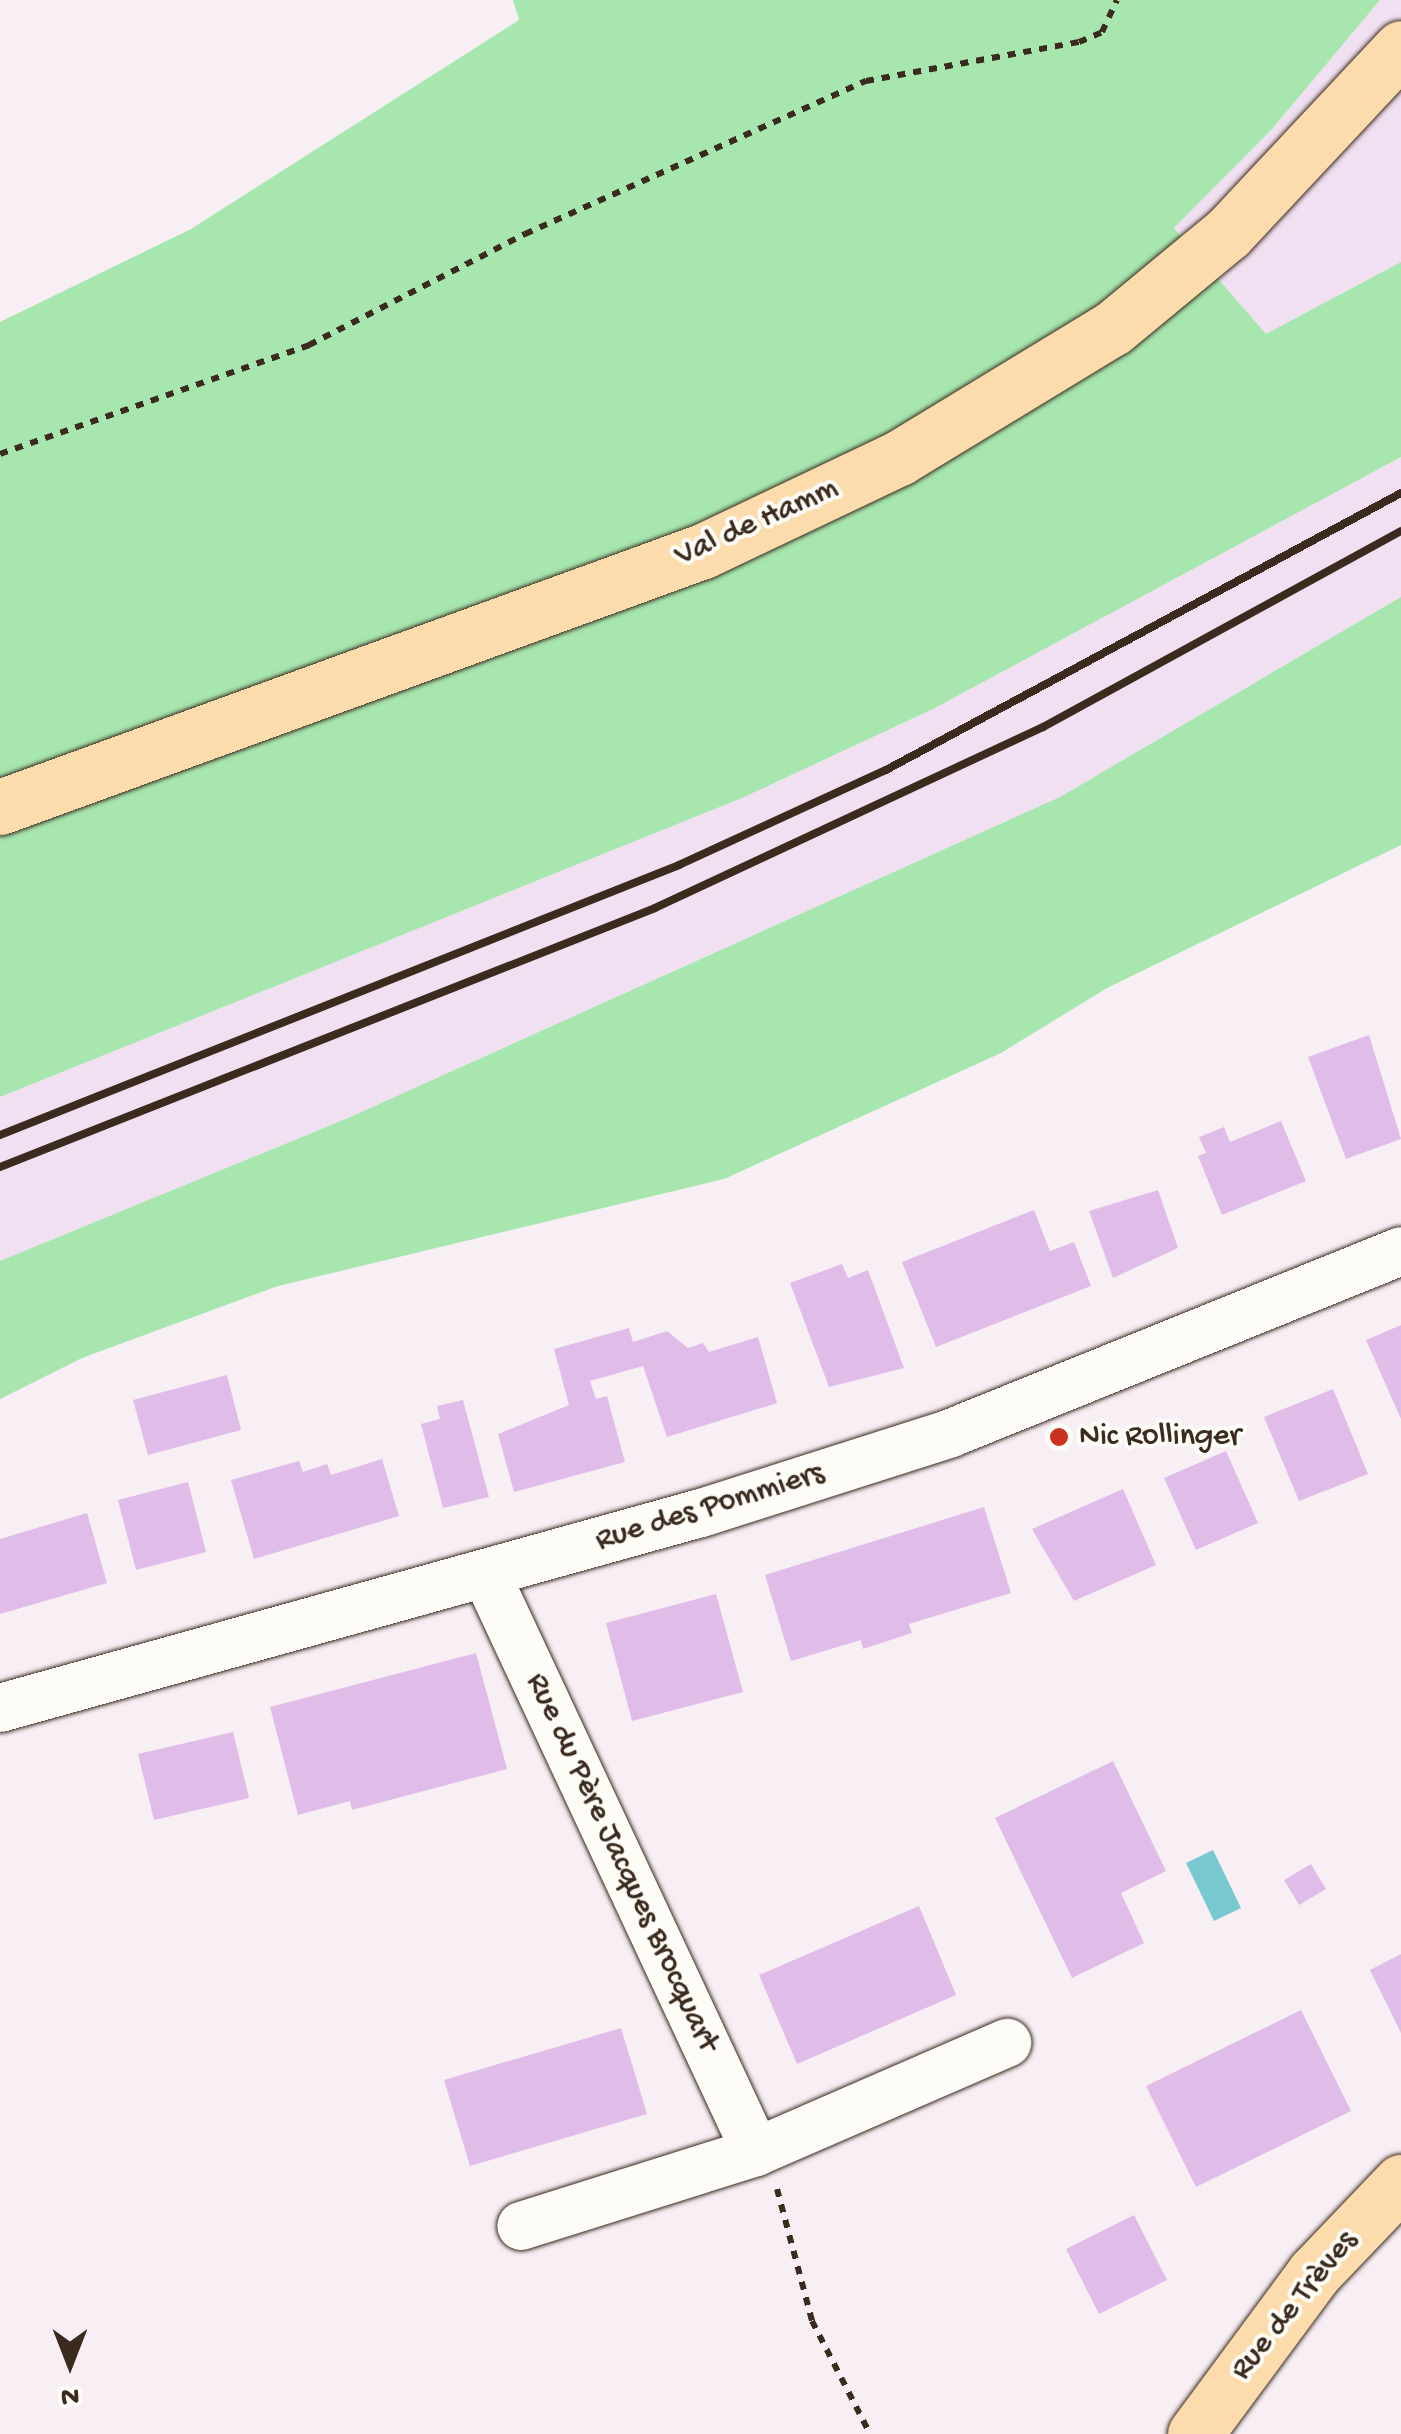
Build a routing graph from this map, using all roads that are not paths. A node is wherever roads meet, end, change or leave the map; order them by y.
1 (1401, 48) edge
2 (0, 807) edge
3 (1401, 1252) edge
4 (486, 1574) junction
5 (0, 1708) edge
6 (1006, 2043) dead end
7 (756, 2152) junction
8 (1401, 2182) edge
9 (521, 2226) dead end
10 (1195, 2434) edge

1 - 2 main road, Val de Hamm
3 - 4 street, Rue des Pommiers
4 - 5 street, Rue des Pommiers
4 - 7 street, Rue du Père Jacques Brocquart
6 - 7 street
7 - 9 street
8 - 10 main road, Rue de Trèves

